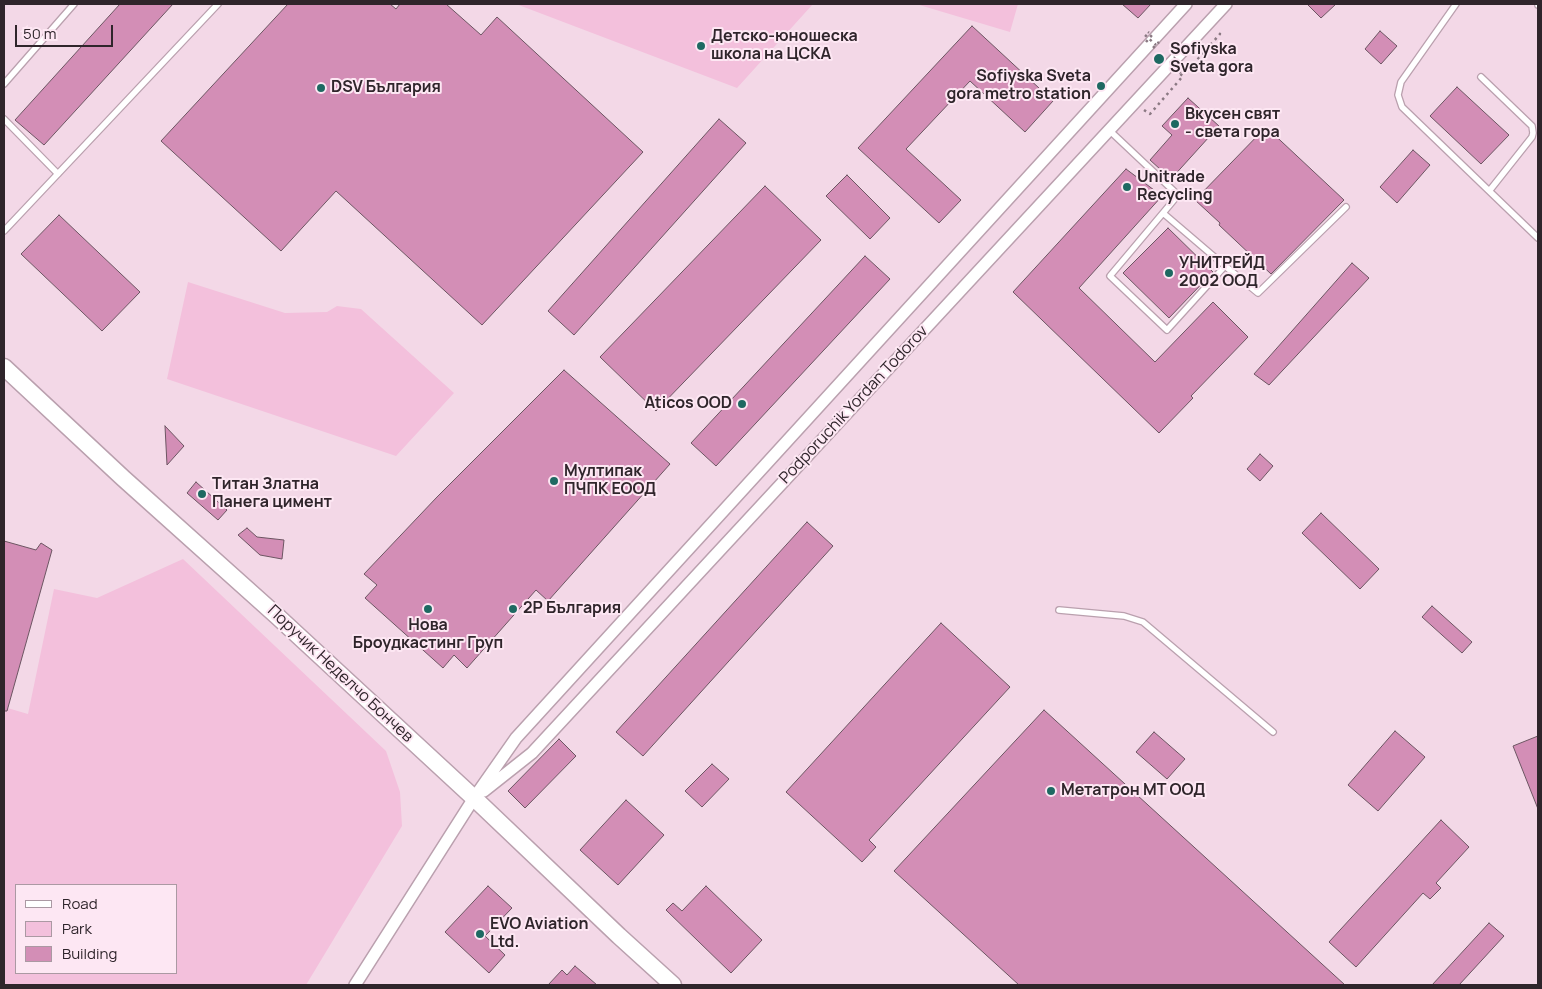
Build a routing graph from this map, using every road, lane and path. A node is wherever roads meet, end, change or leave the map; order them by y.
1 (74, 4) edge
2 (218, 4) edge
3 (1186, 4) edge
4 (1226, 4) edge
5 (1456, 4) edge
6 (1220, 34) dead end
7 (1172, 59) junction
8 (1183, 69) junction
9 (1186, 73) dead end
10 (1481, 77) dead end
11 (4, 84) edge
12 (1150, 114) dead end
13 (4, 120) edge
14 (1109, 130) junction
15 (58, 174) junction
16 (1490, 190) junction
17 (1346, 207) dead end
18 (1163, 213) junction
19 (4, 232) edge
20 (1538, 238) edge
21 (1225, 266) junction
22 (4, 366) edge
23 (1060, 610) dead end
24 (1273, 732) dead end
25 (474, 798) junction
26 (355, 985) edge
27 (673, 985) edge

1 - 11 lane
2 - 15 lane
3 - 25 street, Podporuchik Yordan Todorov
4 - 7 street, Podporuchik Yordan Todorov
5 - 16 lane
6 - 8 path, bridge
7 - 8 path, bridge
7 - 14 street, Podporuchik Yordan Todorov
8 - 9 path, bridge
8 - 12 path, bridge
10 - 16 lane
13 - 15 lane
14 - 18 lane
14 - 25 street, Podporuchik Yordan Todorov
15 - 19 lane
16 - 20 lane
17 - 21 lane
18 - 21 lane
18 - 21 lane
22 - 25 street, Поручик Неделчо Бончев
23 - 24 lane
25 - 26 street, Podporuchik Yordan Todorov
25 - 27 street, Поручик Неделчо Бончев

